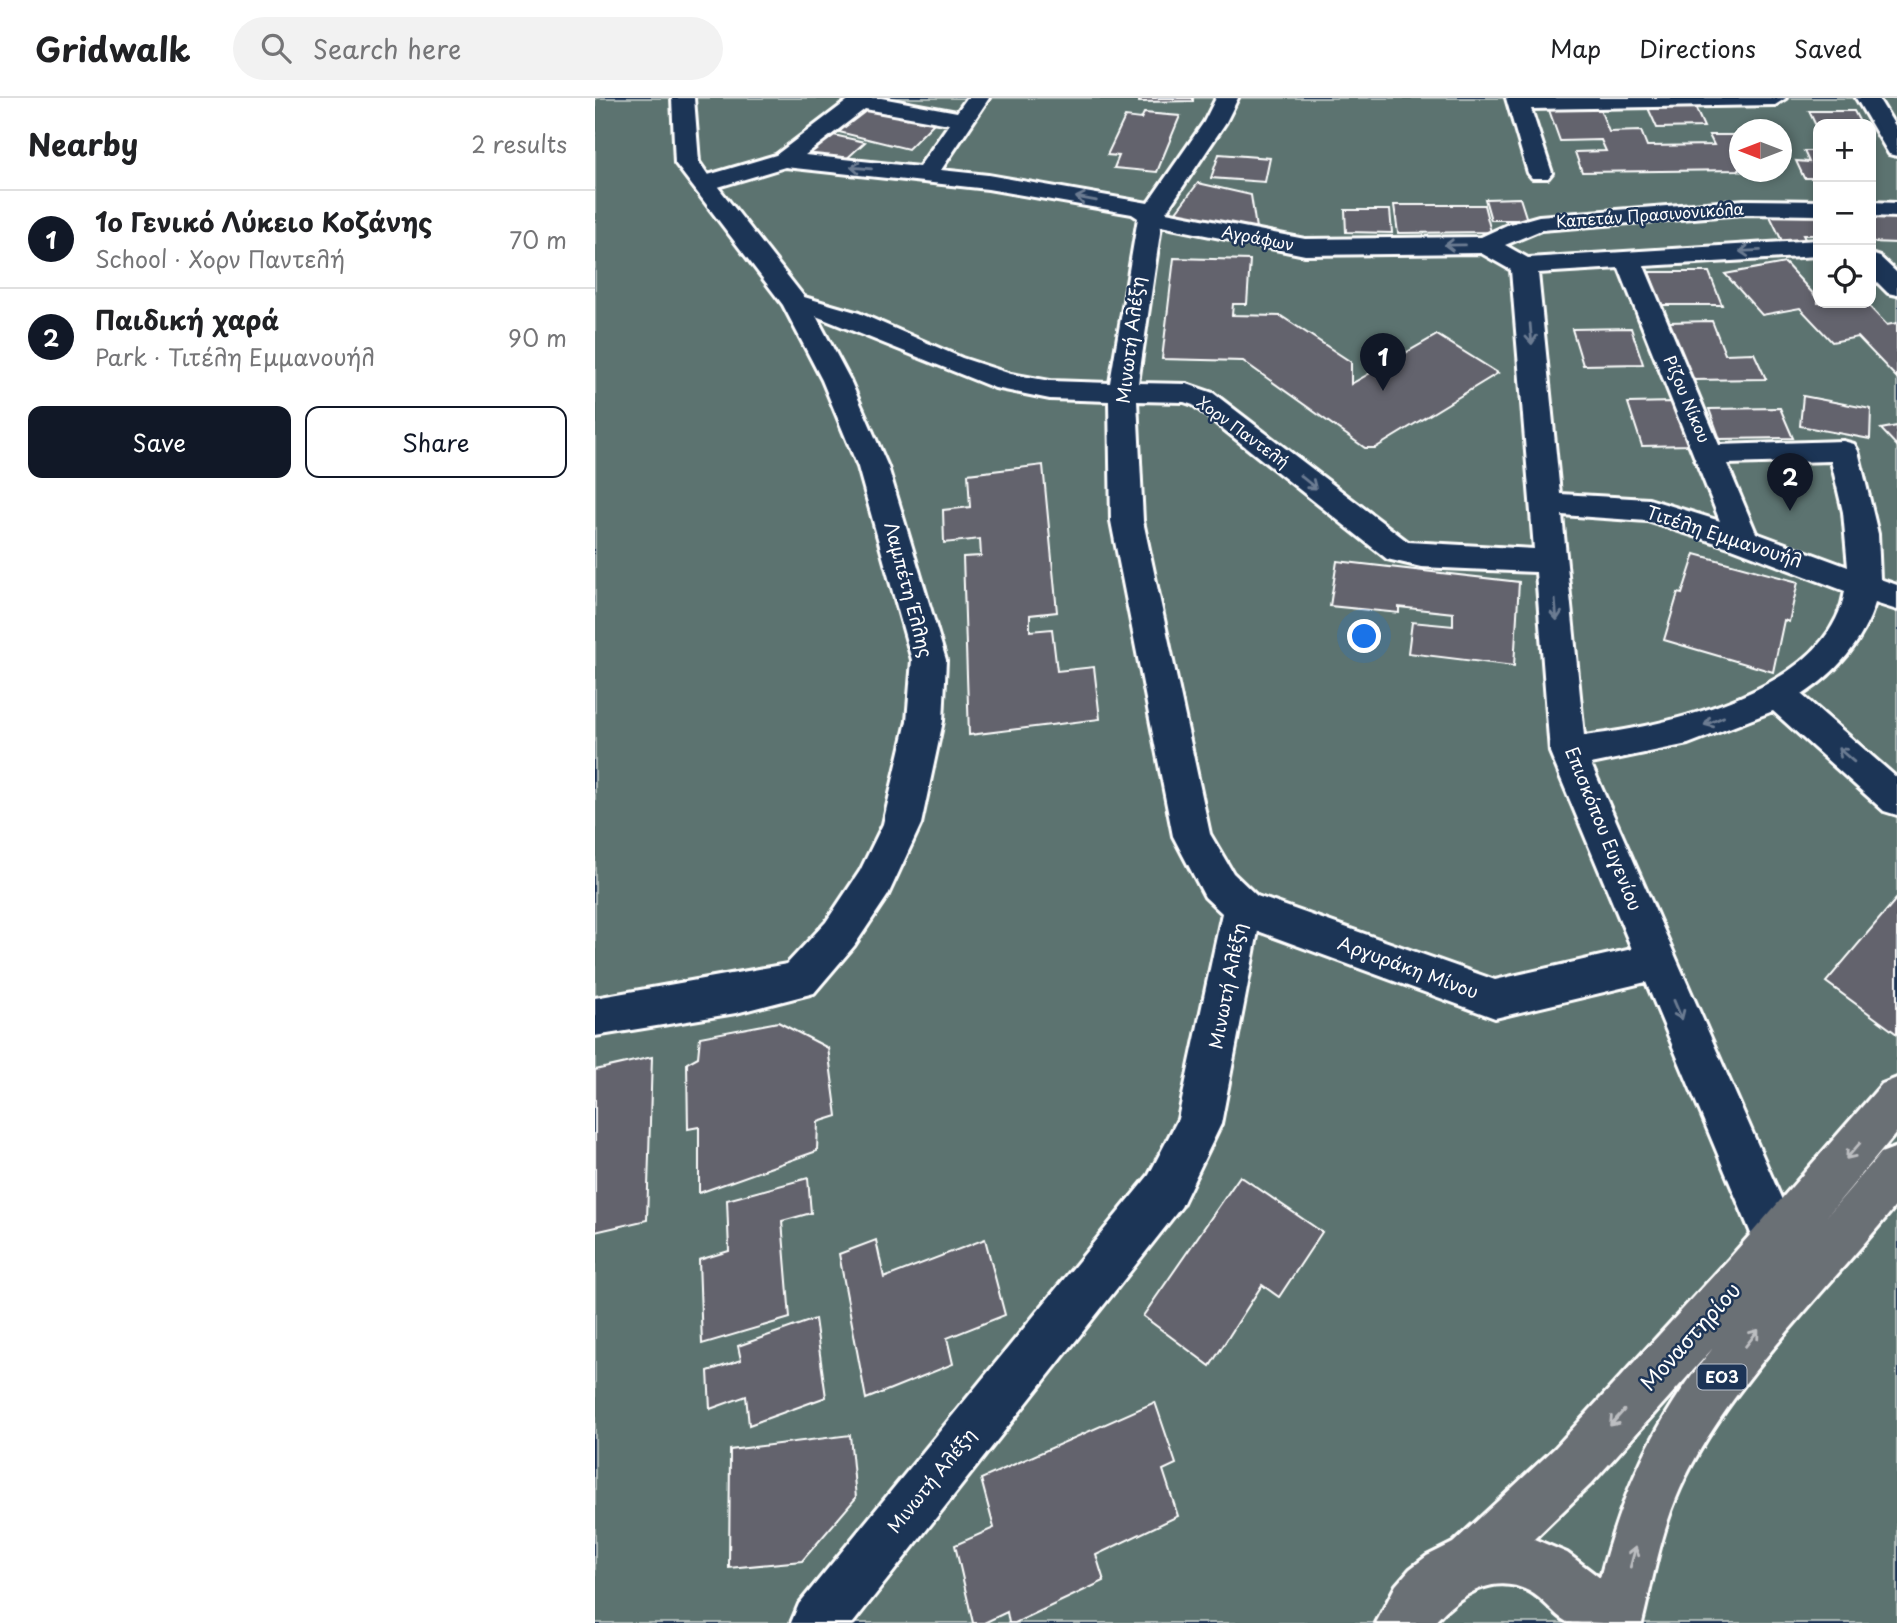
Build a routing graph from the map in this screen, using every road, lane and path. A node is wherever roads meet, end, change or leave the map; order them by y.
1 (683, 98) edge
2 (978, 98) edge
3 (1227, 98) edge
4 (1775, 98) edge
5 (1867, 98) edge
6 (1517, 100) edge
7 (962, 120) junction
8 (1897, 149) edge
9 (784, 160) junction
10 (1540, 173) dead end
11 (926, 174) junction
12 (702, 184) junction
13 (1813, 208) edge
14 (1876, 209) edge
15 (1897, 210) edge
16 (1151, 216) junction
17 (1486, 245) junction
18 (1876, 247) edge
19 (1897, 247) edge
20 (1813, 248) edge
21 (1628, 259) junction
22 (1524, 266) junction
23 (1876, 266) edge
24 (1897, 287) edge
25 (795, 303) junction
26 (1123, 391) junction
27 (1710, 455) junction
28 (1546, 504) junction
29 (1744, 540) junction
30 (1552, 561) junction
31 (1863, 585) junction
32 (1897, 598) edge
33 (1776, 694) junction
34 (1569, 752) junction
35 (1897, 800) edge
36 (1243, 908) junction
37 (1657, 961) junction
38 (595, 1017) edge
39 (1897, 1099) edge
40 (1897, 1169) edge
41 (1776, 1239) junction
42 (1472, 1562) junction
43 (1398, 1615) edge
44 (818, 1623) edge
45 (1604, 1623) edge
46 (1615, 1623) edge

1 - 12 street, Λαμπέτη Έλλης
2 - 7 street
3 - 16 street, Μινωτή Αλέξη
4 - 6 street
5 - 8 street
6 - 10 street
7 - 9 street
7 - 11 street
11 -> 9 street, Αγράφων
9 - 12 street, Αγράφων
16 -> 11 street, Αγράφων
12 - 25 street, Λαμπέτη Έλλης
13 - 17 street, Καπετάν Πρασινονικόλα
14 - 15 street
17 -> 16 street, Αγράφων
16 - 26 street, Μινωτή Αλέξη
17 - 22 street, Αγράφων
18 - 19 street
20 -> 21 street
21 - 22 street
21 - 27 street, Ρίζου Νίκου
22 -> 28 street, Επισκόπου Ευγενίου
23 - 24 street
25 - 26 street, Χορν Παντελή
25 - 38 street, Λαμπέτη Έλλης
26 -> 30 street, Χορν Παντελή
26 - 36 street, Μινωτή Αλέξη
27 - 29 street, Ρίζου Νίκου
27 - 31 street
28 - 29 street, Τιτέλη Εμμανουήλ
28 - 30 street, Επισκόπου Ευγενίου
29 - 31 street, Τιτέλη Εμμανουήλ
30 -> 34 street, Επισκόπου Ευγενίου
31 - 32 street, Τιτέλη Εμμανουήλ
31 - 33 street
33 -> 34 street
35 -> 33 street
34 - 37 street, Επισκόπου Ευγενίου
36 - 37 street, Αργυράκη Μίνου
36 - 44 street, Μινωτή Αλέξη
37 -> 41 street, Επισκόπου Ευγενίου
39 -> 41 main road, Μοναστηρίου / ΕΟ3
46 -> 40 main road, ΕΟ3
41 -> 42 main road, Μοναστηρίου / ΕΟ3
42 - 43 main road, ΕΟ3
42 - 45 main road, ΕΟ3

